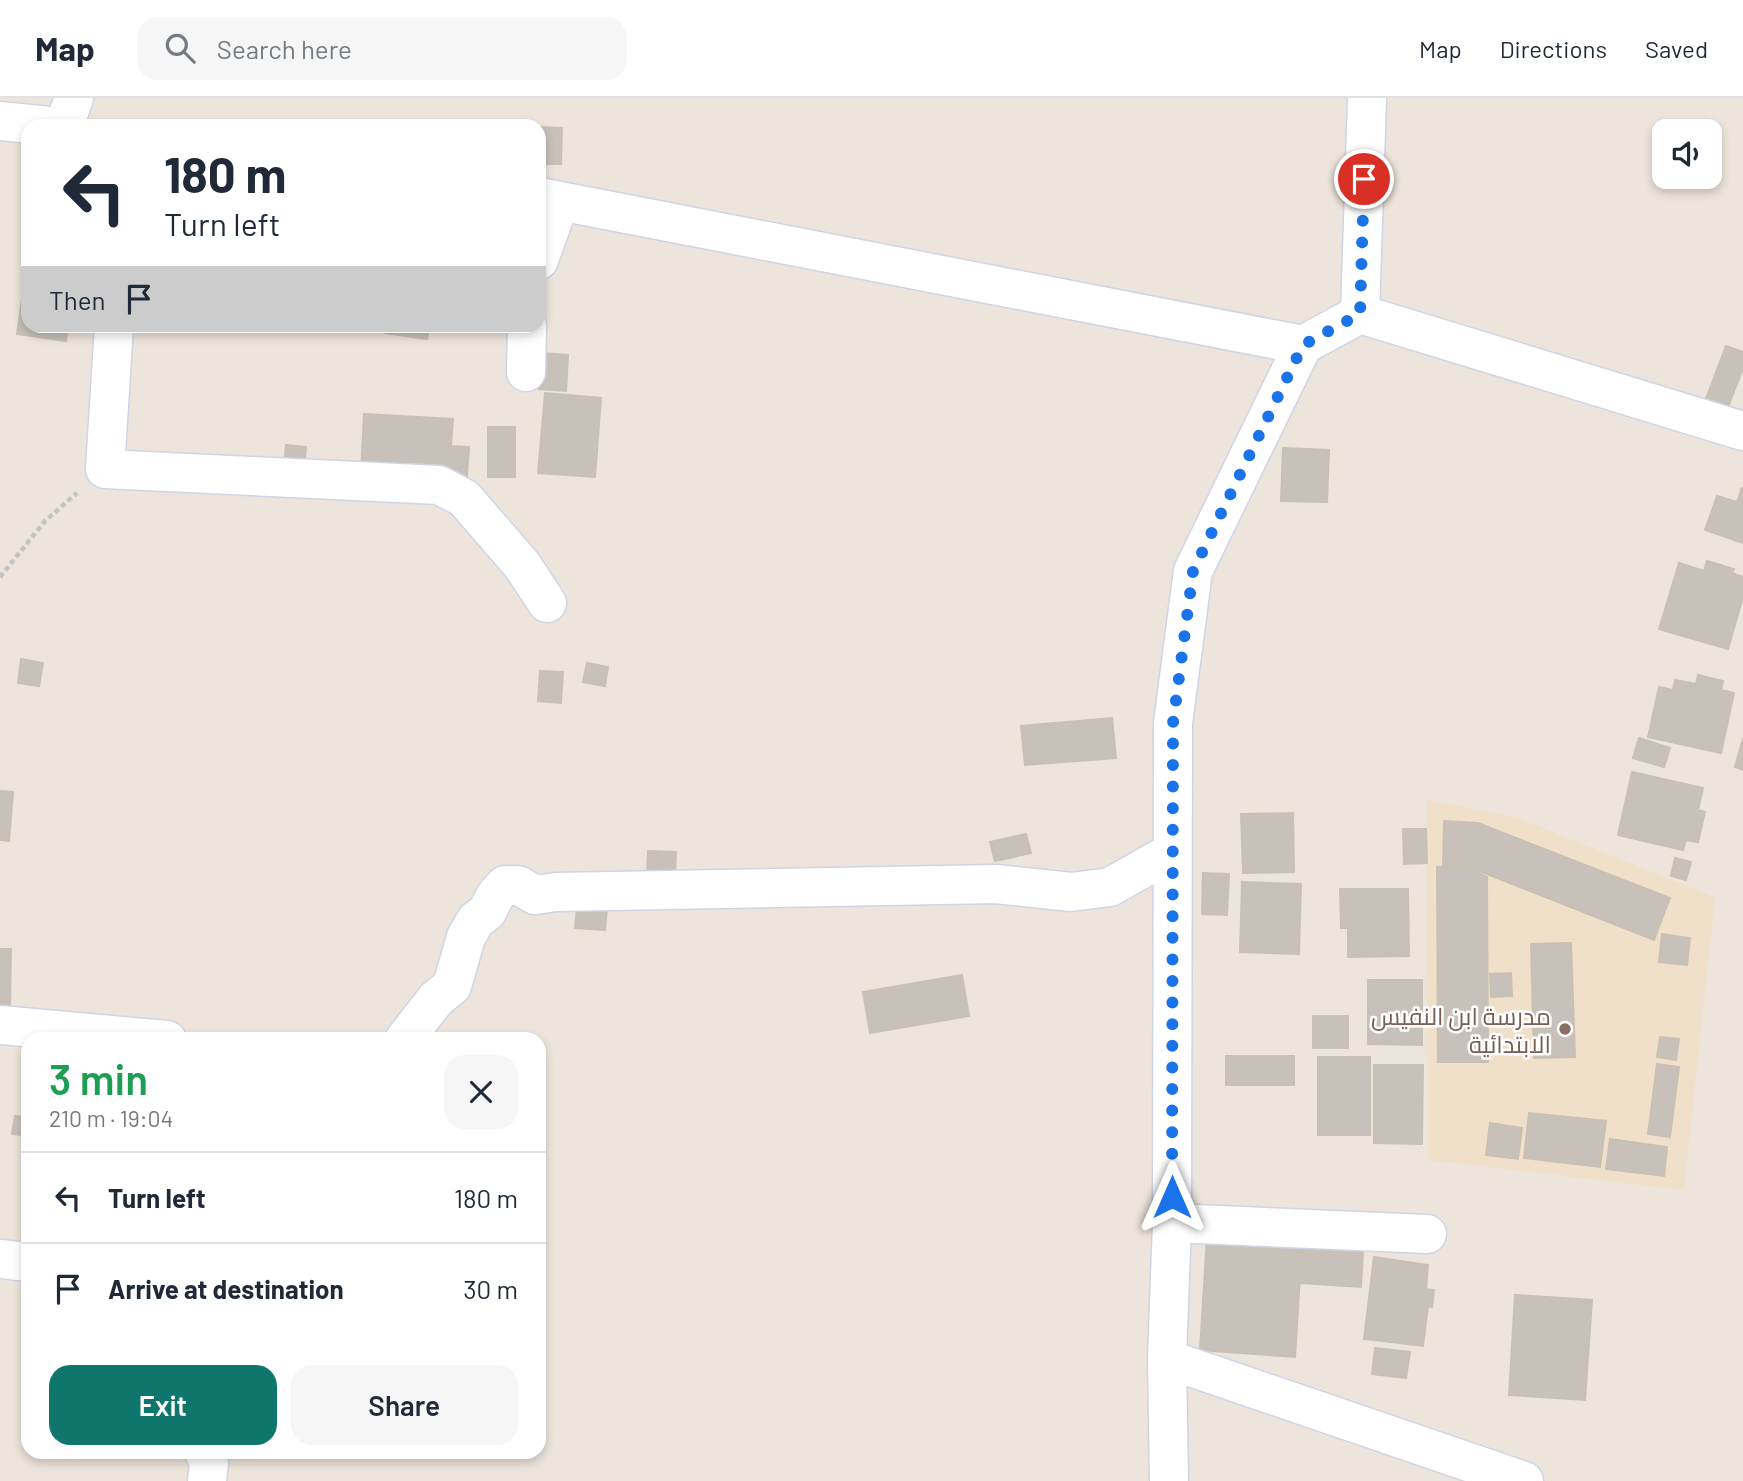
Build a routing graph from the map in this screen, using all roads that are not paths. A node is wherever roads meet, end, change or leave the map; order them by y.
1 (74, 98) edge
2 (1367, 98) edge
3 (66, 119) edge
4 (0, 121) edge
5 (21, 123) edge
6 (549, 199) edge
7 (546, 217) edge
8 (1360, 314) junction
9 (114, 333) edge
10 (527, 333) edge
11 (1303, 345) junction
12 (526, 372) dead end
13 (1743, 431) edge
14 (547, 603) dead end
15 (1172, 852) junction
16 (0, 1025) edge
17 (78, 1032) edge
18 (410, 1032) edge
19 (1172, 1223) junction
20 (1427, 1234) dead end
21 (0, 1259) edge
22 (21, 1261) edge
23 (1167, 1359) junction
24 (207, 1459) edge
25 (207, 1481) edge
26 (1169, 1481) edge
27 (1524, 1481) edge

1 - 3 street
2 - 8 street
4 - 5 street
6 - 7 street
6 - 11 street
8 - 11 street
8 - 13 street
9 - 14 street
10 - 12 street
11 - 15 street
15 - 18 street
15 - 19 street
16 - 17 street
19 - 20 street
19 - 23 street
21 - 22 street
23 - 26 street
23 - 27 street
24 - 25 street

